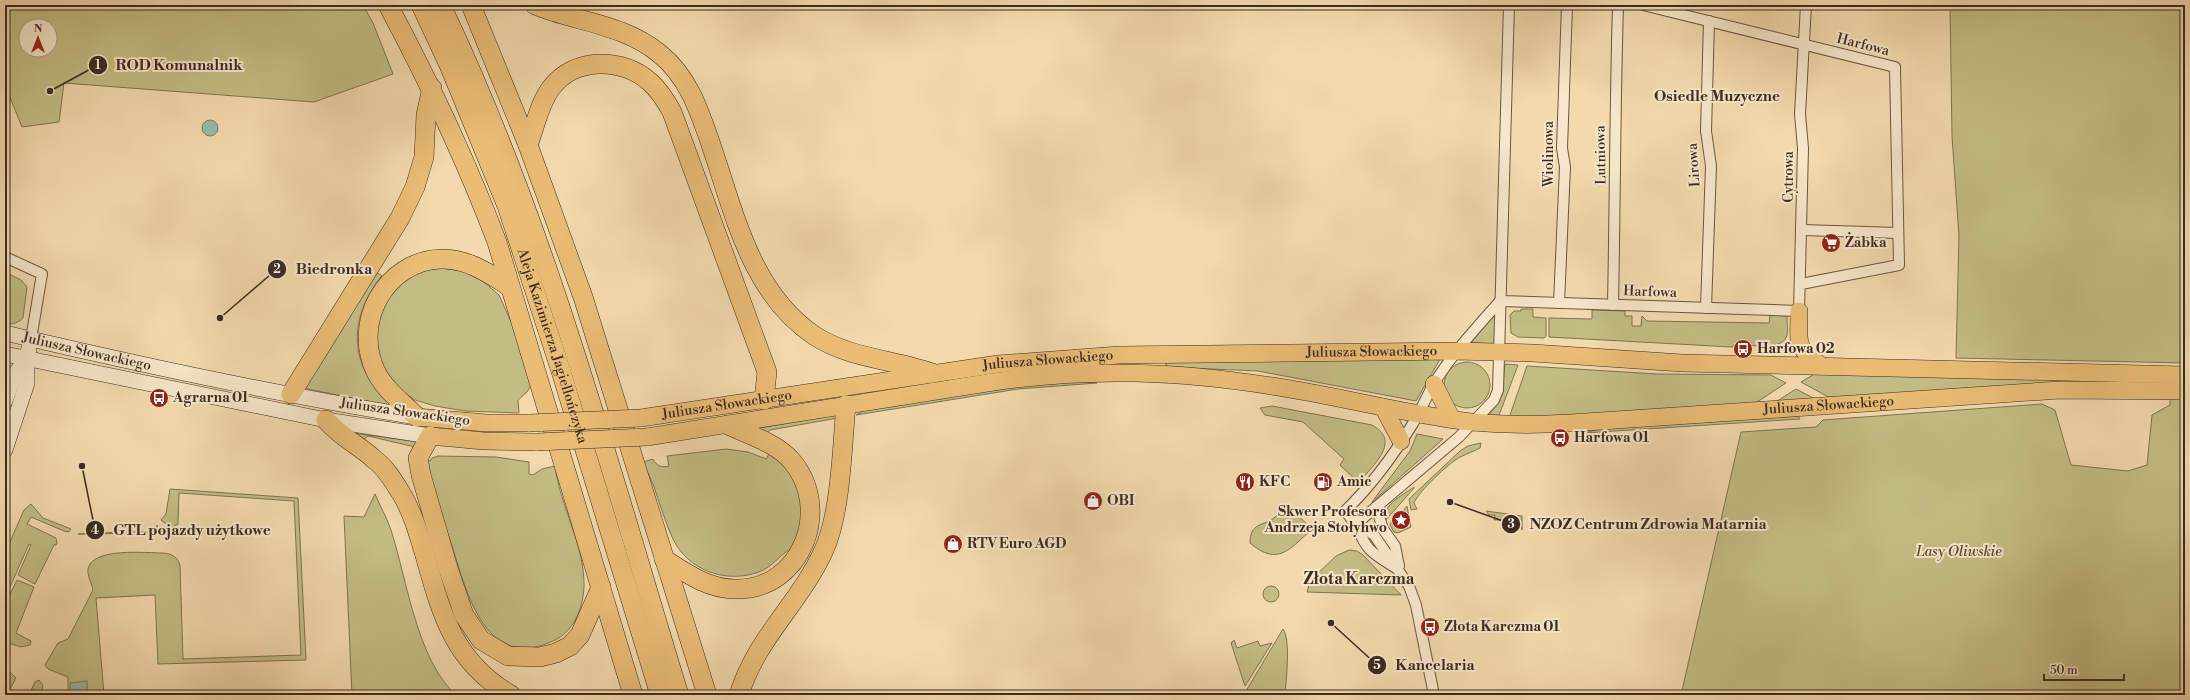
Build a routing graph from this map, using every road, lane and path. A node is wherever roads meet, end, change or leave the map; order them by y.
1 (388, 5) edge
2 (421, 5) edge
3 (441, 5) edge
4 (471, 5) edge
5 (534, 5) edge
6 (1509, 5) edge
7 (1567, 5) edge
8 (1618, 5) edge
9 (1643, 5) edge
10 (1806, 5) edge
11 (1710, 21) junction
12 (1803, 44) junction
13 (432, 88) junction
14 (528, 145) junction
15 (1802, 230) junction
16 (1898, 232) junction
17 (5, 257) edge
18 (1801, 284) junction
19 (510, 287) junction
20 (1500, 301) junction
21 (1559, 304) junction
22 (1613, 305) junction
23 (1706, 308) junction
24 (1799, 311) junction
25 (5, 333) edge
26 (31, 340) junction
27 (1456, 351) junction
28 (1500, 352) junction
29 (5, 354) edge
30 (27, 358) junction
31 (1822, 366) junction
32 (932, 373) junction
33 (2185, 376) edge
34 (1434, 384) junction
35 (2185, 391) edge
36 (291, 394) junction
37 (764, 400) junction
38 (5, 401) edge
39 (846, 405) junction
40 (1383, 407) junction
41 (1418, 414) junction
42 (417, 417) junction
43 (1452, 419) junction
44 (326, 420) junction
45 (1473, 422) junction
46 (728, 425) junction
47 (430, 436) junction
48 (1402, 441) junction
49 (5, 450) edge
50 (1376, 507) junction
51 (1356, 524) junction
52 (664, 559) junction
53 (1399, 570) junction
54 (601, 587) junction
55 (511, 695) edge
56 (633, 695) edge
57 (660, 695) edge
58 (679, 695) edge
59 (707, 695) edge
60 (739, 695) edge
61 (1434, 695) edge

1 - 13 highway
2 - 57 highway, Aleja Kazimierza Jagiellończyka
3 - 58 highway, Aleja Kazimierza Jagiellończyka
4 - 14 highway
5 - 32 highway
6 - 20 street
7 - 21 street, Wiolinowa
8 - 22 street, Lutniowa
9 - 11 street, Harfowa
10 - 12 street
11 - 12 street, Harfowa
11 - 23 street, Lirowa
12 - 15 street, Cytrowa
12 - 16 street, Harfowa
13 - 19 highway
13 - 36 highway
14 - 37 highway
14 - 52 highway
15 - 16 street
15 - 18 street, Cytrowa
16 - 18 street, Harfowa
17 - 26 street
18 - 24 street, Cytrowa
19 - 42 highway
19 - 54 highway
20 - 21 street, Harfowa
20 - 27 street
20 - 28 street
21 - 22 street, Harfowa
22 - 23 street, Harfowa
23 - 24 street, Harfowa
24 - 31 main road
25 - 26 main road, Juliusza Słowackiego
26 - 30 main road
26 - 36 main road, Juliusza Słowackiego
27 - 28 main road
27 - 32 main road, Juliusza Słowackiego
27 - 34 street
28 - 31 main road
28 - 45 street
29 - 30 main road, Juliusza Słowackiego
30 - 38 main road
30 - 44 main road, Juliusza Słowackiego
30 - 49 main road
31 - 33 main road
32 - 37 main road, Juliusza Słowackiego
34 - 41 street
34 - 43 main road
35 - 45 main road, Juliusza Słowackiego
36 - 42 main road, Juliusza Słowackiego
37 - 42 main road, Juliusza Słowackiego, bridge
39 - 40 main road, Juliusza Słowackiego
39 - 46 main road, Juliusza Słowackiego
39 - 60 highway
40 - 41 main road, Juliusza Słowackiego
40 - 48 main road
41 - 43 main road, Juliusza Słowackiego
41 - 48 street
43 - 45 main road
44 - 47 main road, Juliusza Słowackiego
44 - 55 highway
45 - 50 street
46 - 47 main road, Juliusza Słowackiego, bridge
46 - 52 highway
47 - 54 highway
48 - 51 street
50 - 51 street
50 - 53 street
51 - 53 street
52 - 59 highway
53 - 61 street
54 - 56 highway

